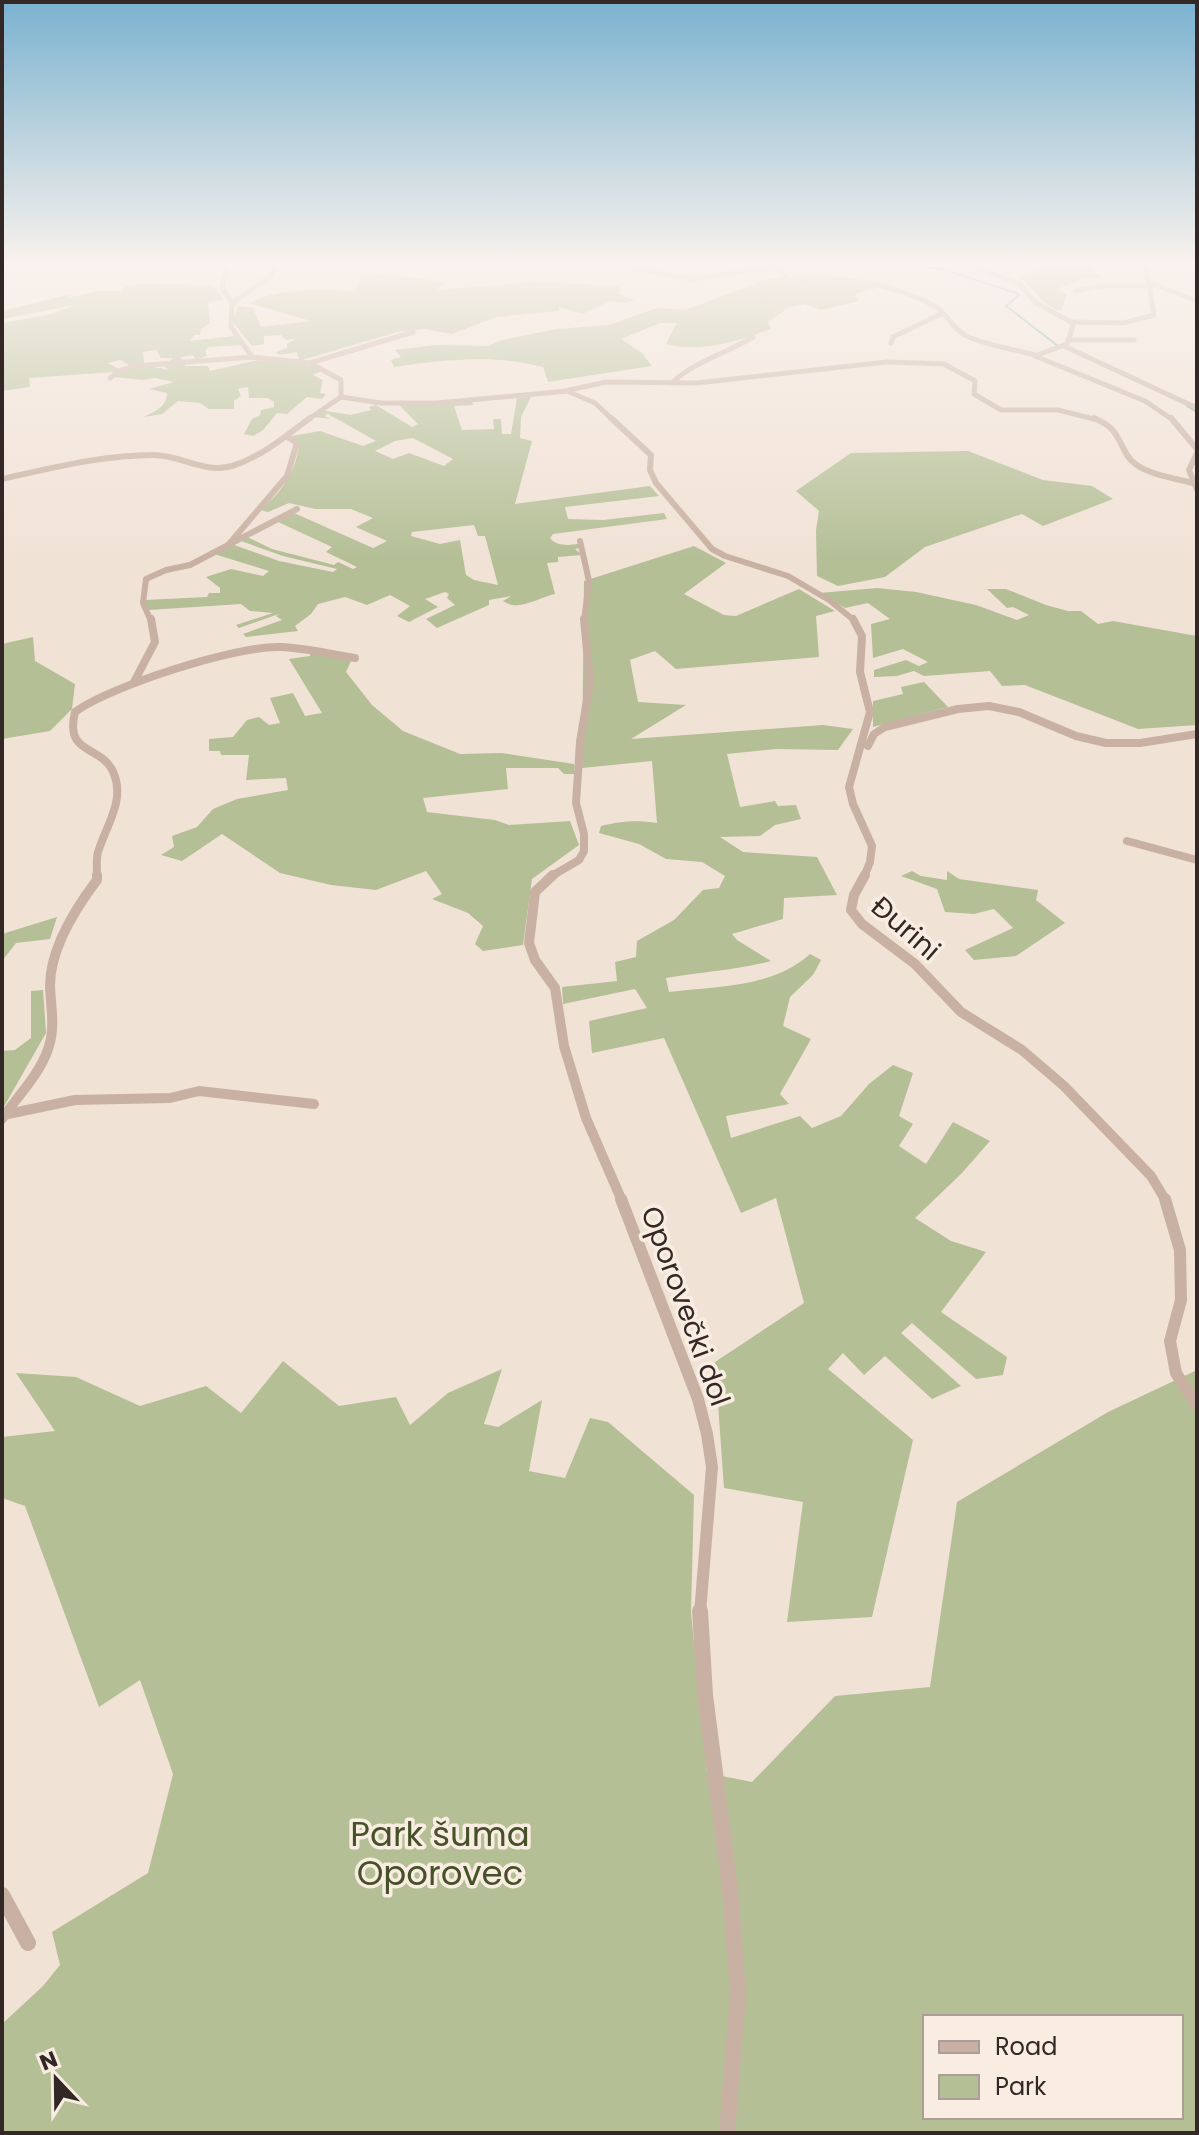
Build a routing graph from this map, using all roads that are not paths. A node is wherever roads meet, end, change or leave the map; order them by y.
1 (218, 360) edge
2 (265, 360) edge
3 (320, 360) edge
4 (712, 360) edge
5 (1044, 360) edge
6 (1094, 360) edge
7 (310, 363) junction
8 (110, 378) dead end
9 (672, 383) junction
10 (567, 391) junction
11 (341, 397) junction
12 (1197, 408) edge
13 (287, 437) junction
14 (1197, 451) edge
15 (2, 479) edge
16 (1195, 486) edge
17 (297, 509) dead end
18 (580, 541) dead end
19 (229, 544) junction
20 (355, 658) dead end
21 (134, 682) junction
22 (1197, 734) edge
23 (851, 771) junction
24 (1127, 841) dead end
25 (1197, 860) edge
26 (314, 1104) dead end
27 (5, 1116) edge
28 (1197, 1406) edge
29 (2, 1895) edge
30 (28, 1943) dead end
31 (727, 2133) edge

1 - 8 street
2 - 7 street
3 - 7 street
4 - 9 street
5 - 14 street
6 - 12 street
7 - 11 street
9 - 10 street
9 - 16 street
10 - 11 street
10 - 23 street, Đurini
11 - 13 street
13 - 15 street
13 - 19 street
14 - 16 street
17 - 19 street
18 - 31 street, Oporovečki dol
19 - 21 street
20 - 21 street
21 - 27 street
22 - 23 street
23 - 28 street, Đurini
24 - 25 street
26 - 27 street
29 - 30 street

